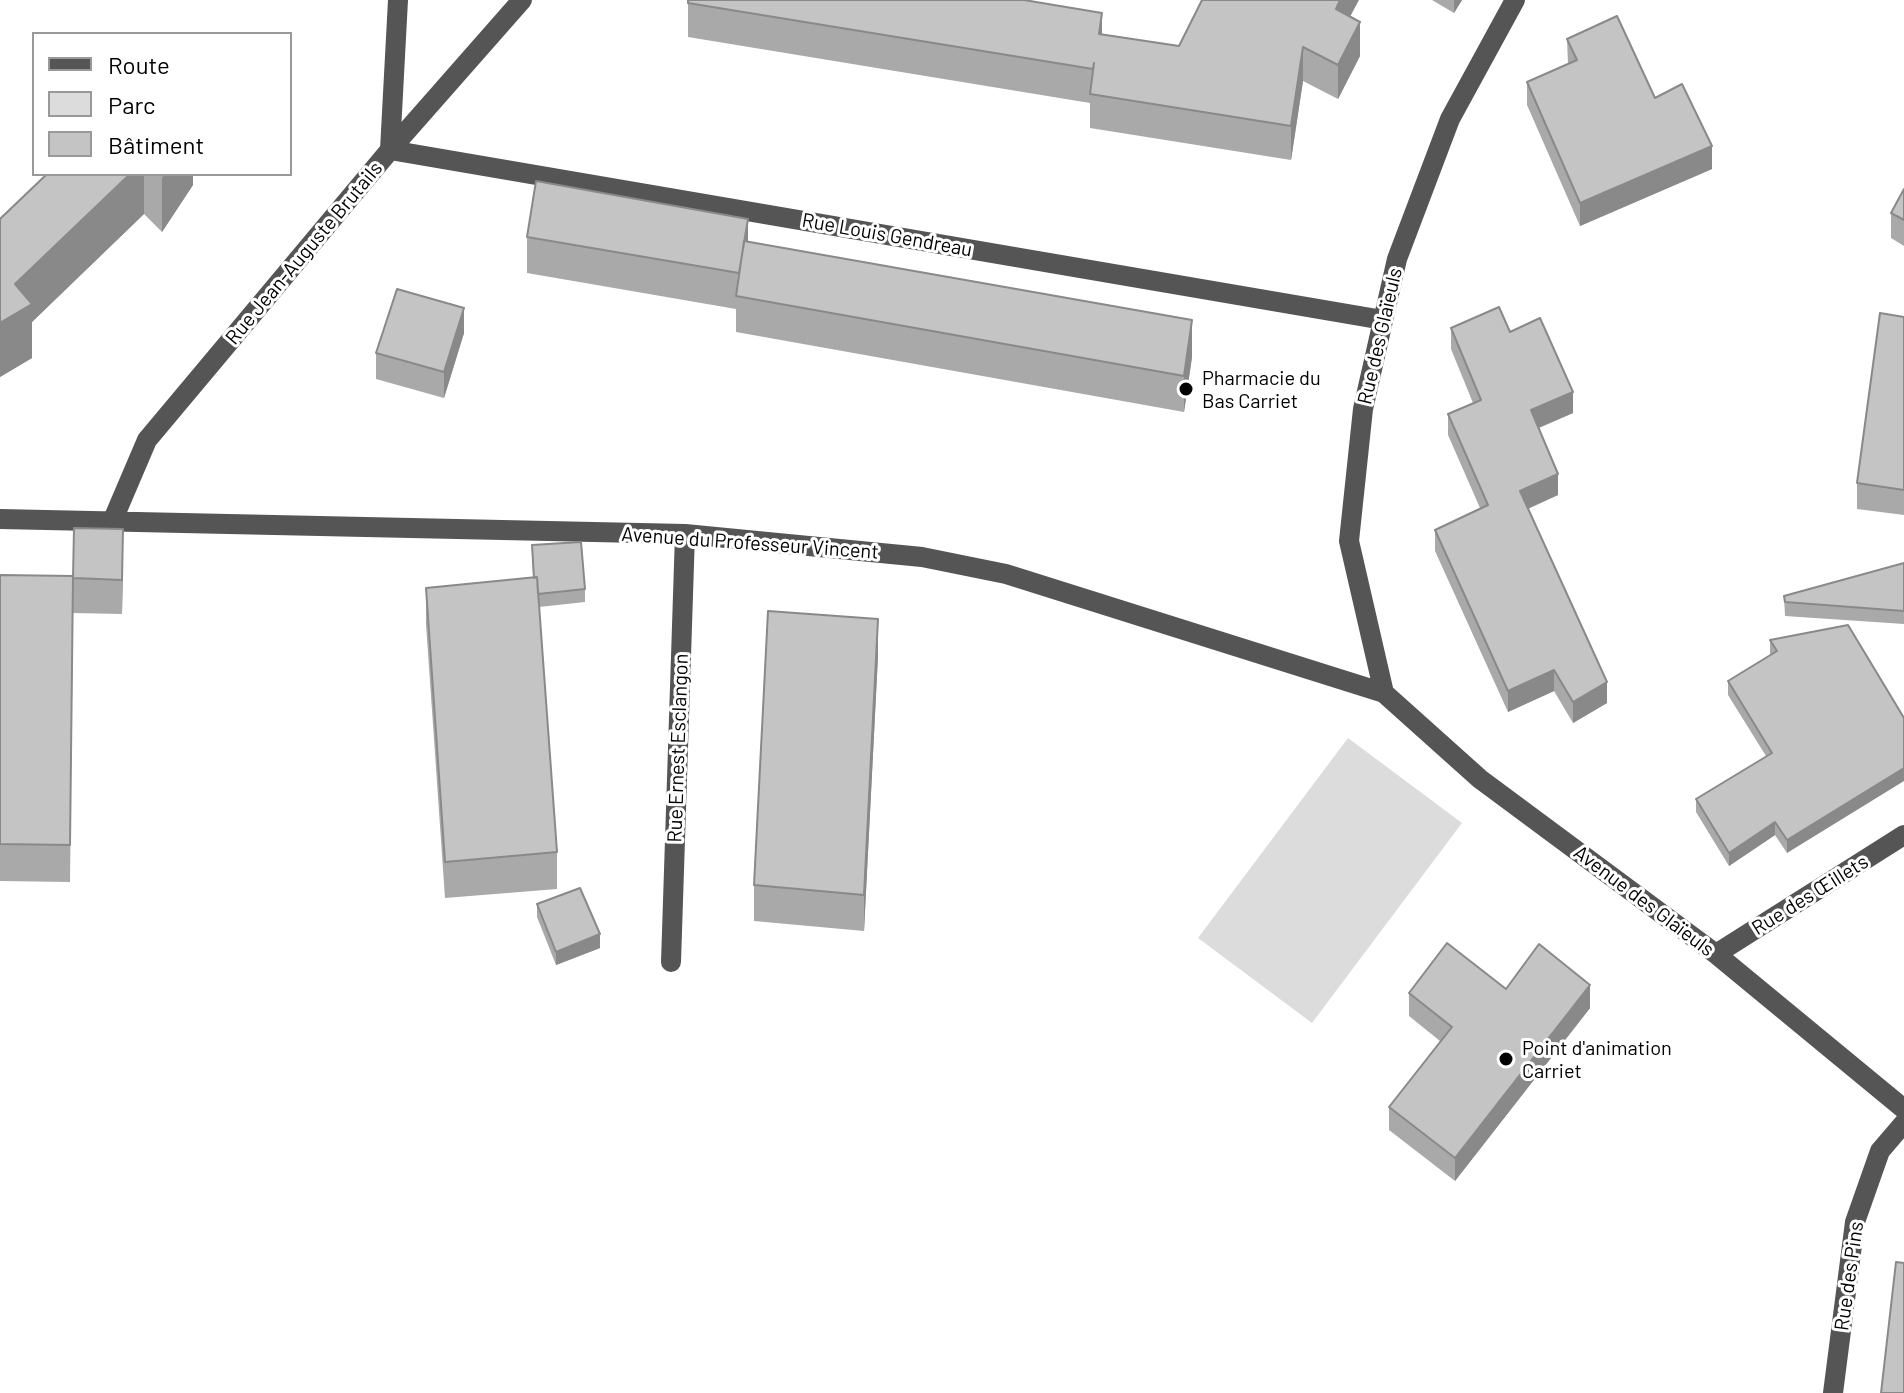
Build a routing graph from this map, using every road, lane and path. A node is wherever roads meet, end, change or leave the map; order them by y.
1 (398, 0) edge
2 (522, 0) edge
3 (1515, 0) edge
4 (390, 150) junction
5 (1383, 320) junction
6 (0, 519) edge
7 (112, 522) junction
8 (685, 534) junction
9 (1384, 693) junction
10 (1904, 835) edge
11 (1716, 954) junction
12 (671, 962) dead end
13 (1904, 1109) edge
14 (1904, 1123) edge
15 (1833, 1393) edge

1 - 4 street
2 - 4 street, Rue Jean-Auguste Brutails
3 - 5 street, Rue des Glaïeuls
4 - 5 street, Rue Louis Gendreau
4 - 7 street, Rue Jean-Auguste Brutails
5 - 9 street, Rue des Glaïeuls
6 - 7 street, Avenue du Professeur Vincent
7 - 8 street, Avenue du Professeur Vincent
8 - 9 street, Avenue du Professeur Vincent
8 - 12 street, Rue Ernest Esclangon
9 - 11 street, Avenue des Glaïeuls
10 - 11 street, Rue des Œillets
11 - 13 street, Avenue des Glaïeuls
14 - 15 street, Rue des Pins

